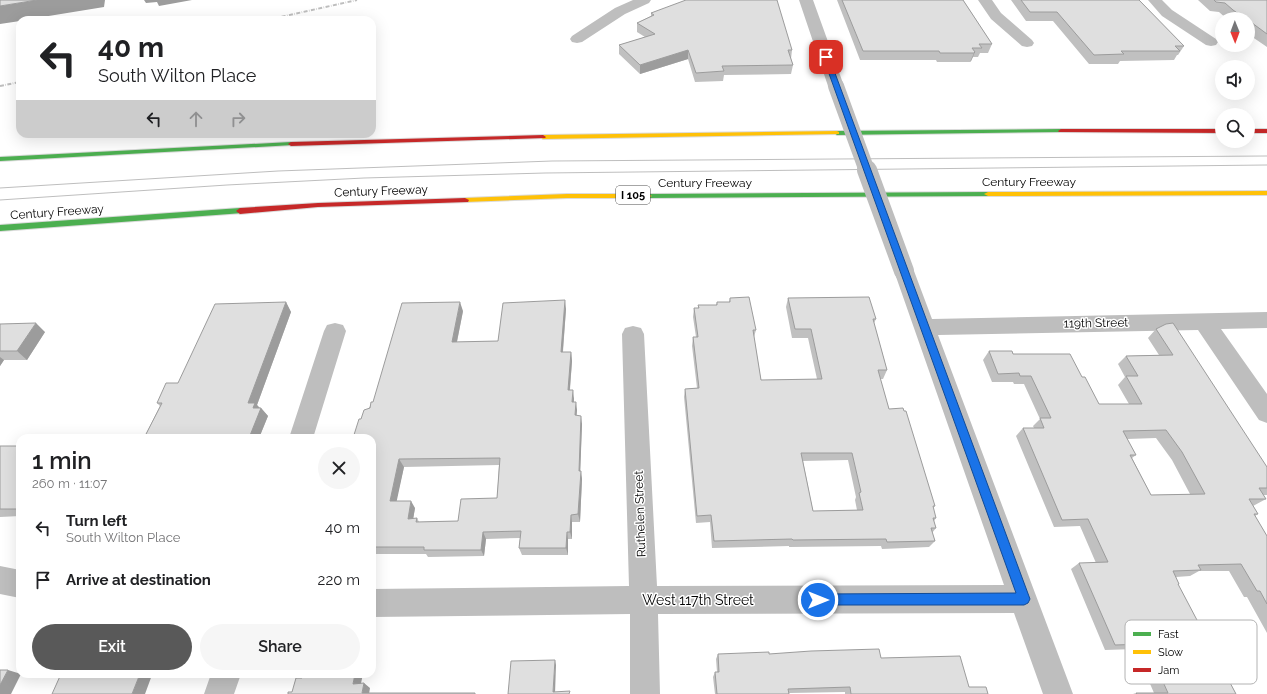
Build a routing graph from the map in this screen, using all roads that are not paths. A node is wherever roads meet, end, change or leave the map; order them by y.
1 (644, 0) edge
2 (806, 0) edge
3 (984, 0) edge
4 (1155, 0) edge
5 (577, 39) dead end
6 (1211, 42) dead end
7 (1027, 43) dead end
8 (1215, 131) edge
9 (1255, 131) edge
10 (1267, 131) edge
11 (0, 159) edge
12 (1267, 193) edge
13 (0, 228) edge
14 (1267, 320) edge
15 (1204, 321) junction
16 (925, 327) junction
17 (335, 331) dead end
18 (633, 334) dead end
19 (1267, 413) edge
20 (302, 434) edge
21 (0, 580) edge
22 (16, 583) edge
23 (1024, 599) junction
24 (644, 600) junction
25 (376, 603) edge
26 (225, 678) edge
27 (219, 694) edge
28 (645, 694) edge
29 (1058, 694) edge

1 - 5 street
2 - 16 street, bridge
3 - 7 street
4 - 6 street
8 - 11 highway
9 - 10 highway
12 - 13 highway, Century Freeway / I 105
14 - 15 street, 119th Street
15 - 16 street, 119th Street
15 - 19 street
16 - 23 street
17 - 20 street
18 - 24 street, Ruthelen Street
21 - 22 street
23 - 24 street, West 117th Street
23 - 29 street
24 - 25 street, West 117th Street
24 - 28 street, Ruthelen Street
26 - 27 street

